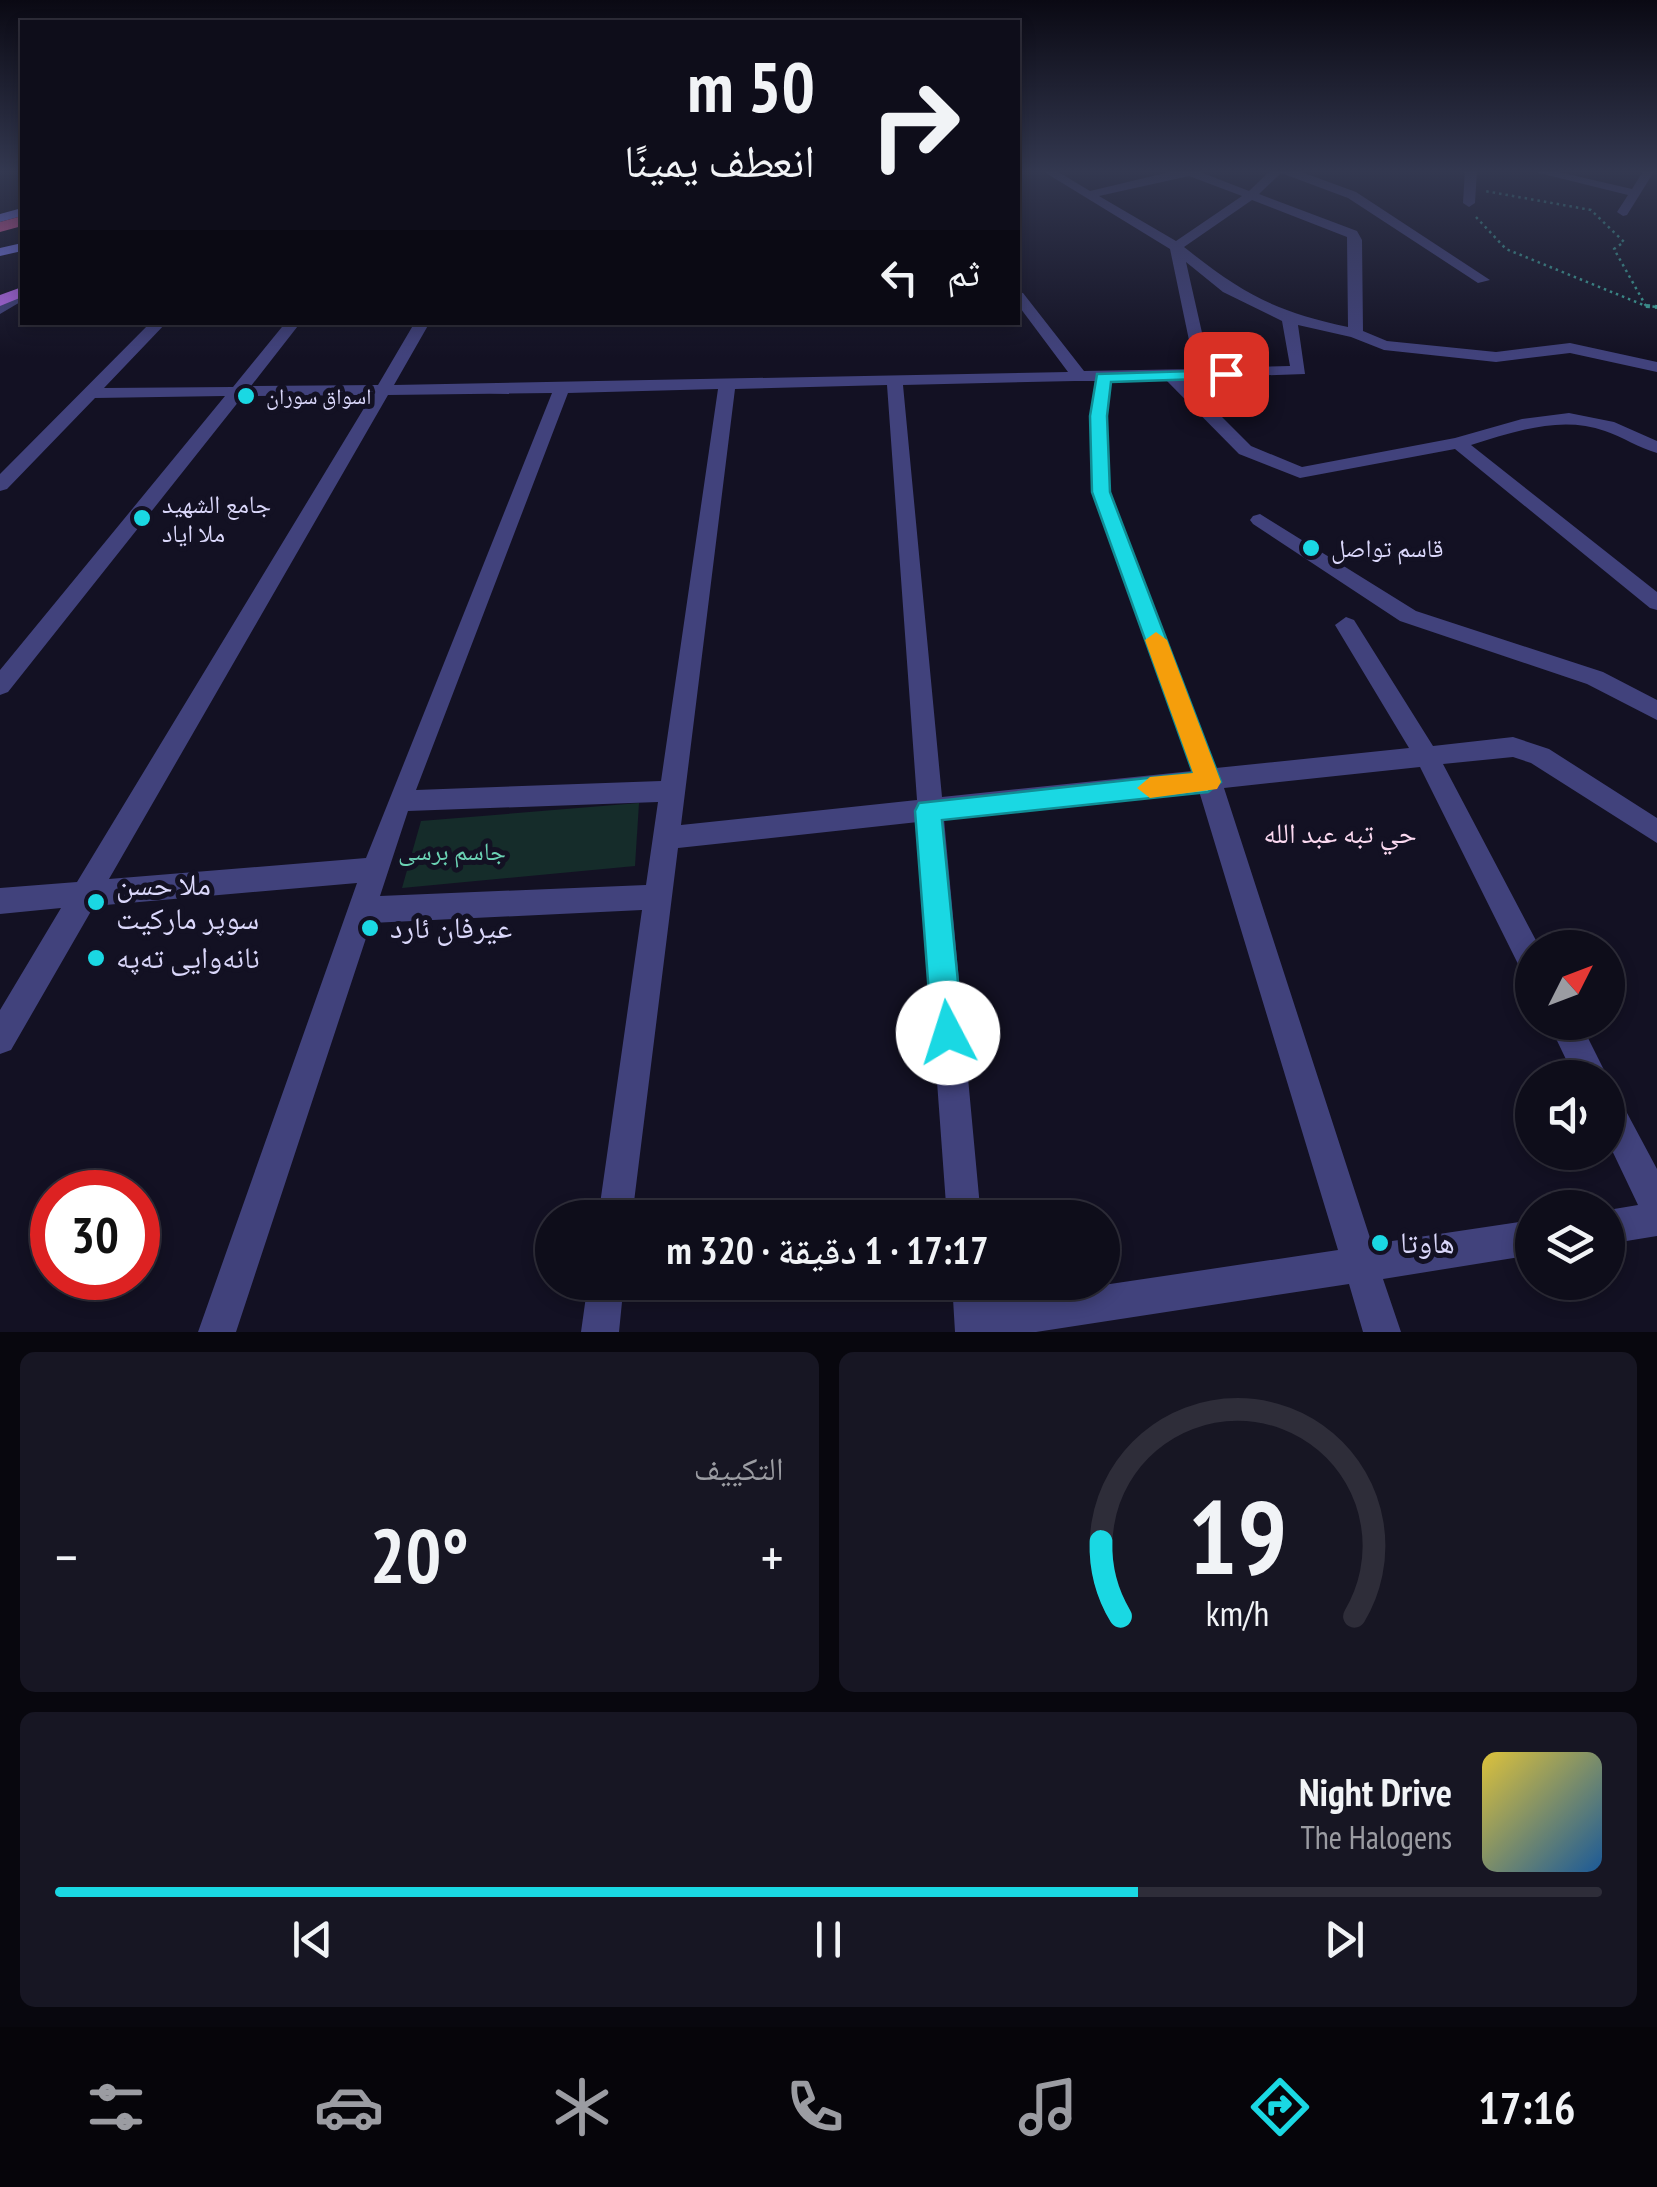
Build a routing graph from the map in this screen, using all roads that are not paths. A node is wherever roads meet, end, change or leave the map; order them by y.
1 (1152, 232) edge
2 (1197, 232) edge
3 (1347, 232) edge
4 (1409, 232) edge
5 (1176, 247) junction
6 (1483, 280) dead end
7 (20, 292) edge
8 (1020, 298) edge
9 (0, 310) edge
10 (1289, 319) junction
11 (157, 325) edge
12 (292, 325) edge
13 (421, 325) edge
14 (1355, 333) junction
15 (1657, 368) edge
16 (1204, 375) junction
17 (1171, 376) junction
18 (1092, 378) junction
19 (895, 382) junction
20 (727, 385) junction
21 (562, 388) junction
22 (240, 389) junction
23 (382, 389) junction
24 (92, 393) junction
25 (1458, 442) junction
26 (1657, 448) edge
27 (0, 485) edge
28 (1260, 520) dead end
29 (1657, 603) edge
30 (1346, 625) dead end
31 (0, 686) edge
32 (1657, 711) edge
33 (1426, 754) junction
34 (1208, 782) junction
35 (669, 791) junction
36 (399, 800) junction
37 (928, 811) junction
38 (1657, 832) edge
39 (665, 838) junction
40 (377, 869) junction
41 (85, 896) junction
42 (660, 898) junction
43 (0, 901) edge
44 (364, 910) junction
45 (1516, 930) edge
46 (0, 1039) edge
47 (1625, 1142) edge
48 (618, 1200) edge
49 (962, 1200) edge
50 (1657, 1205) edge
51 (1657, 1219) edge
52 (1625, 1224) edge
53 (1515, 1241) edge
54 (1359, 1264) junction
55 (604, 1300) edge
56 (972, 1300) edge
57 (974, 1327) edge
58 (217, 1332) edge
59 (600, 1332) edge
60 (1382, 1332) edge

1 - 5 street
2 - 5 street
3 - 14 street
4 - 6 street
5 - 10 street
5 - 16 street
7 - 9 street
8 - 18 street
10 - 14 street
10 - 16 street
11 - 24 street
12 - 22 street
13 - 23 street
14 - 15 street
16 - 17 street
17 - 18 street
17 - 25 street
18 - 19 street
18 - 34 street
19 - 20 street
19 - 37 street
20 - 21 street
20 - 35 street
21 - 23 street
21 - 36 street
22 - 23 street
22 - 24 street
22 - 31 street
23 - 41 street
24 - 27 street
25 - 26 street
25 - 29 street
28 - 32 street
30 - 33 street
33 - 34 street
33 - 38 street
33 - 45 street
34 - 37 street
34 - 54 street
35 - 36 street
35 - 39 street
36 - 40 street
37 - 39 street
37 - 49 street
39 - 42 street
40 - 41 street
40 - 44 street
41 - 43 street
41 - 46 street
42 - 44 street
42 - 48 street
44 - 58 street
47 - 50 street
51 - 52 street
53 - 54 street
54 - 57 street
54 - 60 street
55 - 59 street
56 - 57 street

